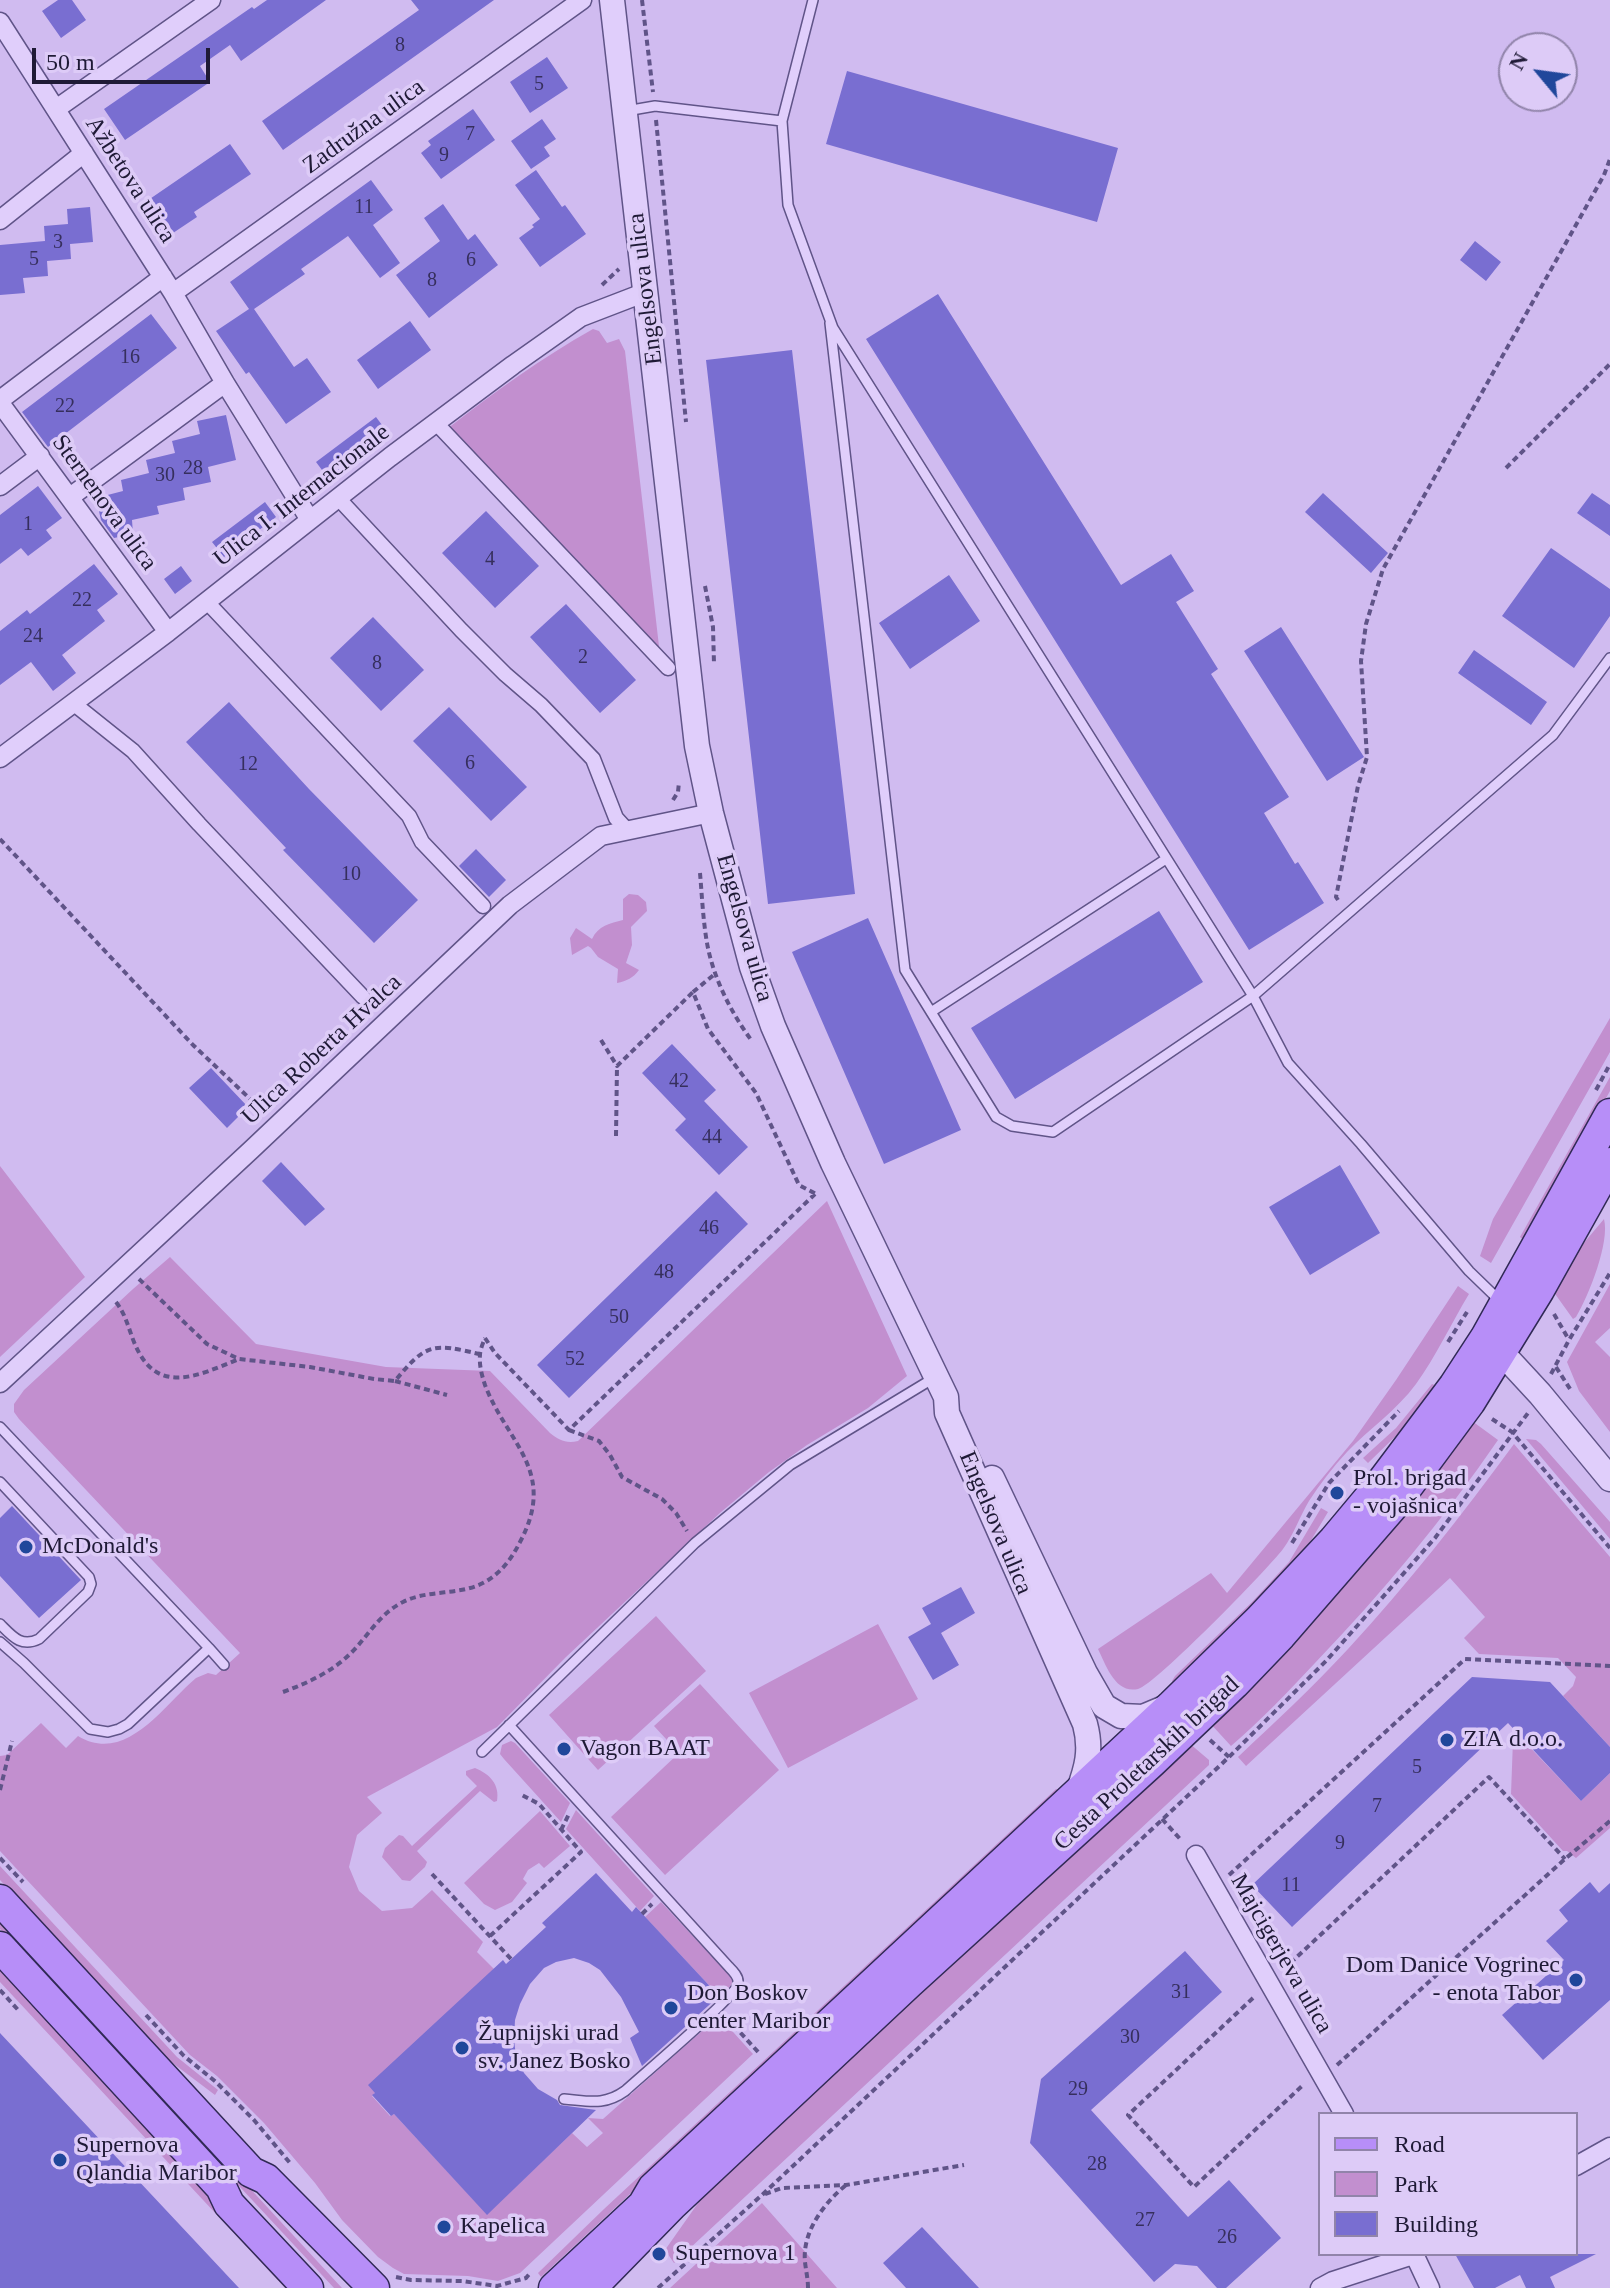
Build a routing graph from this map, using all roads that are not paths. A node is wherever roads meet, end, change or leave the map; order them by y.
1 (211, 0) edge
2 (582, 0) edge
3 (612, 0) edge
4 (813, 0) edge
5 (2, 28) edge
6 (56, 109) junction
7 (625, 111) junction
8 (782, 121) junction
9 (84, 153) junction
10 (0, 220) edge
11 (163, 277) junction
12 (646, 292) junction
13 (173, 293) junction
14 (830, 323) junction
15 (225, 383) junction
16 (0, 401) edge
17 (436, 423) junction
18 (40, 456) junction
19 (0, 486) edge
20 (70, 497) junction
21 (339, 499) junction
22 (310, 520) junction
23 (207, 602) junction
24 (168, 632) junction
25 (1610, 658) edge
26 (668, 668) dead end
27 (73, 703) junction
28 (0, 758) edge
29 (711, 813) junction
30 (627, 830) junction
31 (1166, 859) junction
32 (483, 906) dead end
33 (1253, 996) junction
34 (363, 997) dead end
35 (931, 1012) junction
36 (1610, 1114) edge
37 (1610, 1163) edge
38 (1512, 1314) junction
39 (1494, 1345) junction
40 (0, 1383) edge
41 (942, 1386) junction
42 (0, 1427) edge
43 (1610, 1479) edge
44 (0, 1482) edge
45 (0, 1624) edge
46 (0, 1642) edge
47 (209, 1648) junction
48 (224, 1665) dead end
49 (1172, 1705) junction
50 (509, 1725) junction
51 (482, 1752) dead end
52 (1077, 1793) junction
53 (1196, 1855) road end
54 (0, 1900) edge
55 (0, 1947) edge
56 (564, 2099) dead end
57 (1343, 2112) edge
58 (1610, 2147) edge
59 (1578, 2165) edge
60 (251, 2172) junction
61 (221, 2187) junction
62 (1409, 2256) edge
63 (1416, 2256) edge
64 (385, 2282) edge
65 (538, 2285) edge
66 (308, 2288) edge
67 (325, 2288) edge
68 (351, 2288) edge
69 (591, 2288) edge
70 (1320, 2288) edge
71 (1430, 2288) edge

1 - 6 street
2 - 13 street, Zadružna ulica
3 - 7 street, Engelsova ulica
4 - 8 lane
5 - 6 street, Ažbetova ulica
6 - 9 street, Ažbetova ulica
7 - 8 lane
7 - 12 street, Engelsova ulica
8 - 14 lane
9 - 10 street
9 - 11 street, Ažbetova ulica
11 - 13 street, Ažbetova ulica
11 - 16 street, Ažbetova ulica
12 - 17 street, Ulica I. Internacionale
12 - 29 street, Engelsova ulica
13 - 15 street, Ažbetova ulica
14 - 31 lane
14 - 35 lane
15 - 20 street
15 - 22 street, Ažbetova ulica
16 - 18 street, Sternenova ulica
17 - 21 street, Ulica I. Internacionale
17 - 26 street
18 - 19 street
18 - 20 street, Sternenova ulica
20 - 24 street, Sternenova ulica
21 - 22 street, Ulica I. Internacionale
21 - 30 street
22 - 23 street, Ulica I. Internacionale
23 - 24 street, Ulica I. Internacionale
23 - 32 street
24 - 27 street, Ulica I. Internacionale
25 - 33 lane
27 - 28 street, Ulica I. Internacionale
27 - 34 street
29 - 30 street, Ulica Roberta Hvalca
29 - 41 street, Engelsova ulica
30 - 40 street, Ulica Roberta Hvalca
31 - 33 lane
31 - 35 lane
33 - 35 lane
33 - 38 lane
36 - 38 main road, Cesta Proletarskih brigad
37 - 38 main road, Cesta Proletarskih brigad
38 - 39 main road, Cesta Proletarskih brigad
39 - 43 street
39 - 49 main road, Cesta Proletarskih brigad
39 - 69 main road, Cesta Proletarskih brigad
41 - 49 street
41 - 50 lane
41 - 52 street, Engelsova ulica
42 - 47 lane
44 - 45 lane
46 - 47 lane
47 - 48 lane
49 - 52 main road, Cesta Proletarskih brigad
50 - 51 lane
50 - 56 lane
52 - 65 main road, Cesta Proletarskih brigad
53 - 57 street, Majcigerjeva ulica
54 - 60 main road
55 - 61 main road
58 - 59 street
60 - 64 main road
60 - 68 main road
61 - 66 main road
61 - 67 main road
62 - 70 street
63 - 71 street

